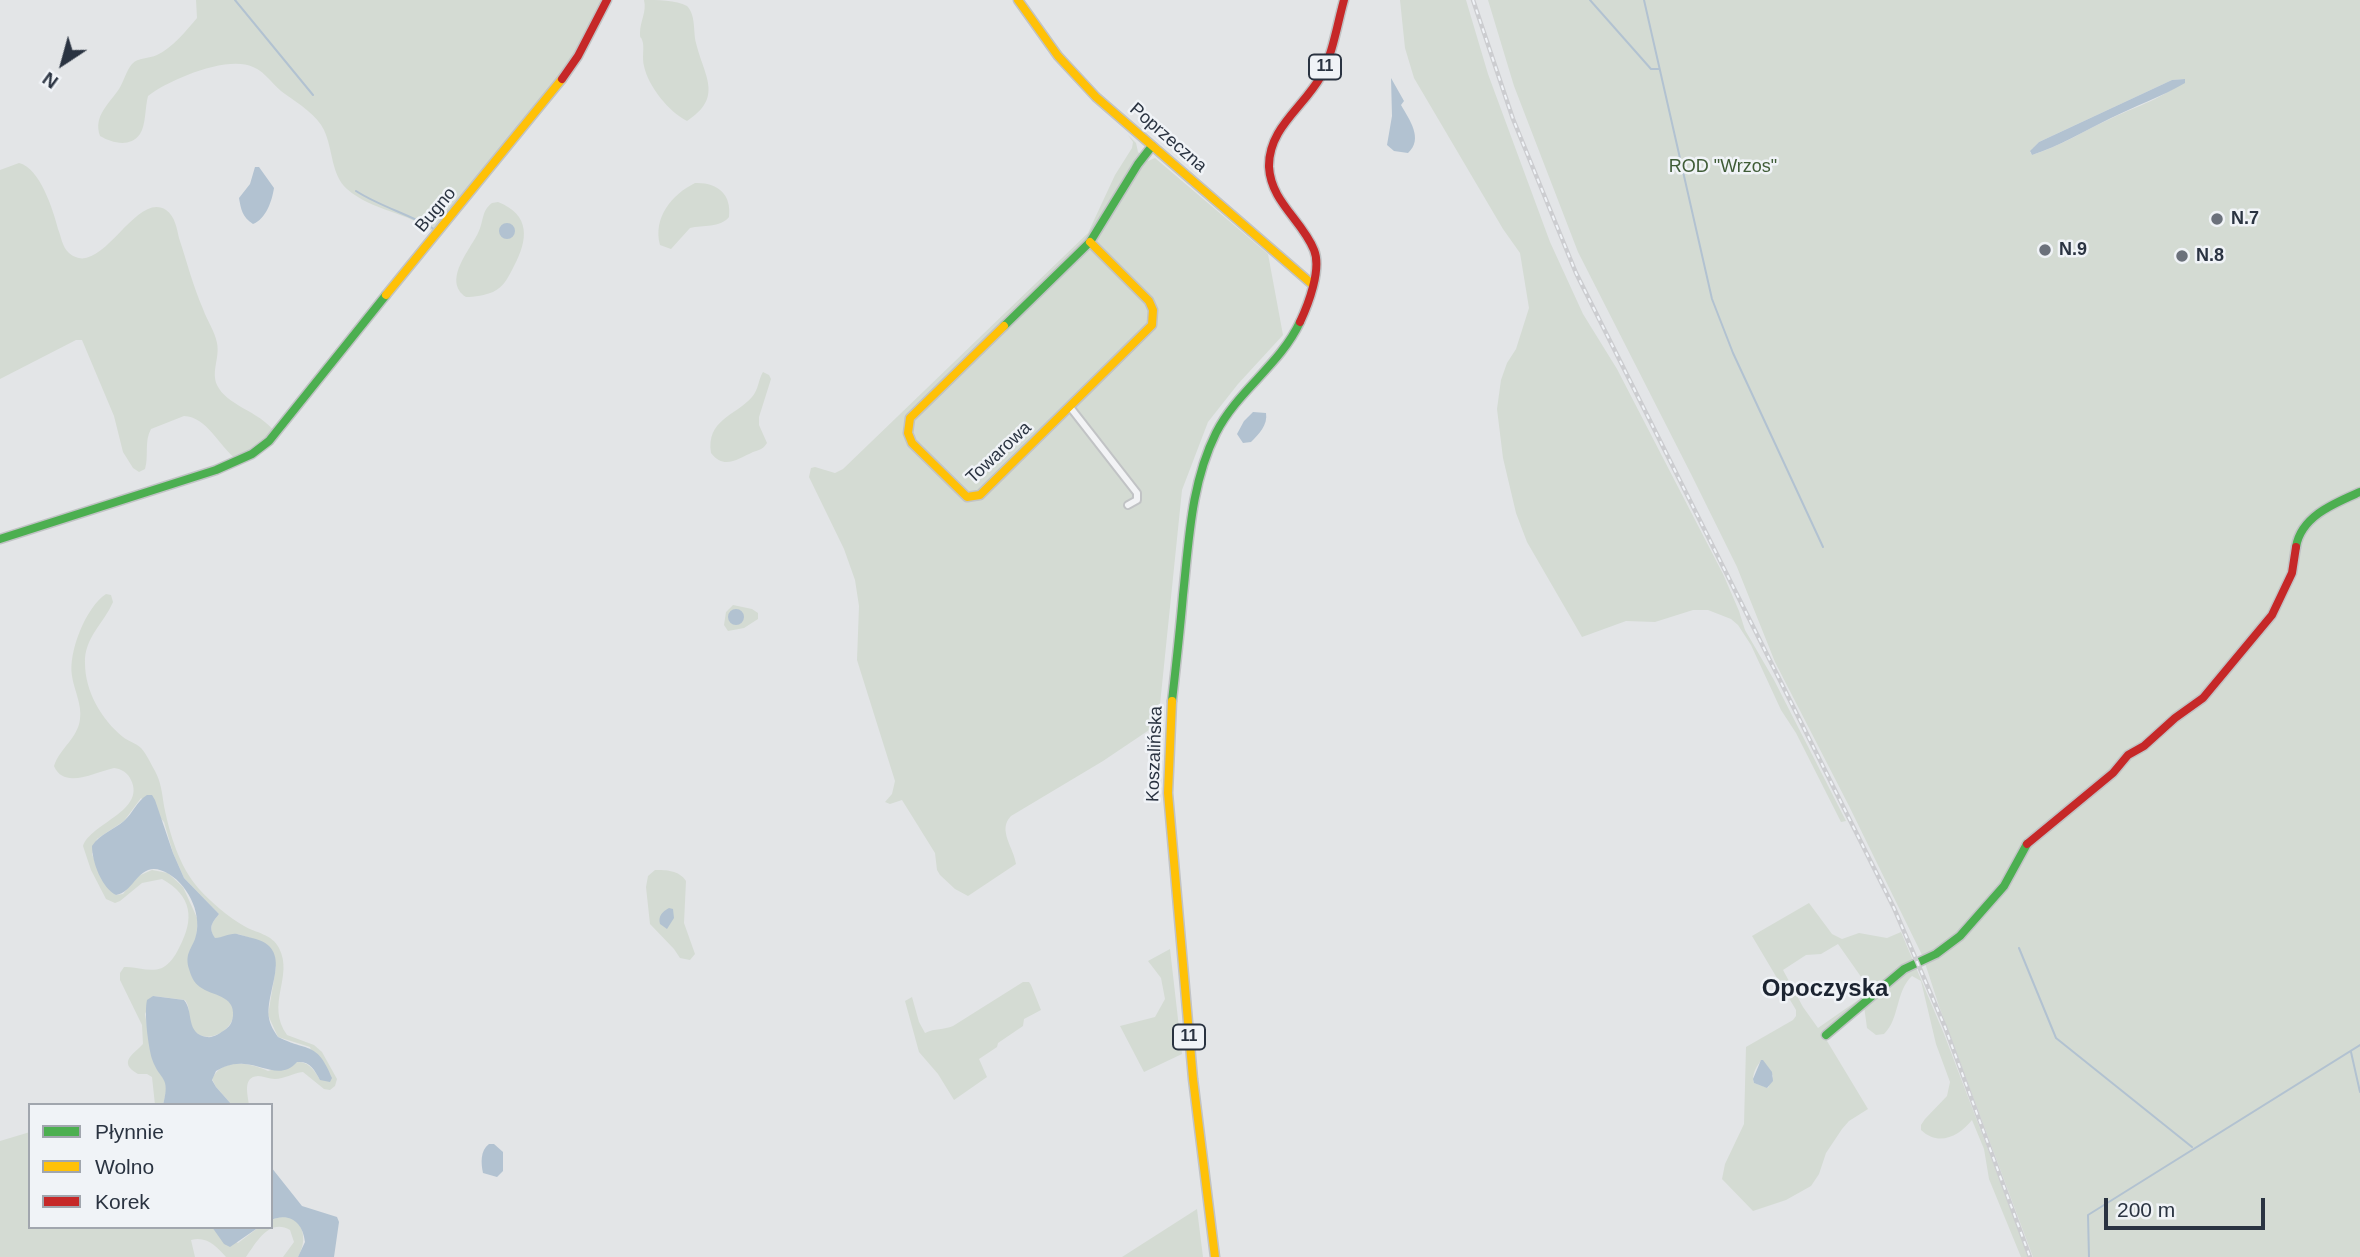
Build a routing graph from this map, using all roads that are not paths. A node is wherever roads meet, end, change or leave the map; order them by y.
1 (607, 0) edge
2 (1018, 0) edge
3 (1344, 0) edge
4 (1152, 146) junction
5 (1090, 242) junction
6 (1313, 285) junction
7 (1070, 407) junction
8 (2360, 492) edge
9 (1128, 505) dead end
10 (0, 539) edge
11 (1826, 1035) dead end
12 (1215, 1257) edge

1 - 10 main road, Bugno
2 - 4 main road, Poprzeczna
3 - 6 main road, 11
4 - 5 main road
4 - 6 main road, Poprzeczna
5 - 7 main road, Towarowa
5 - 7 main road, Towarowa
6 - 12 main road, Koszalińska / 11
7 - 9 street
8 - 11 main road

